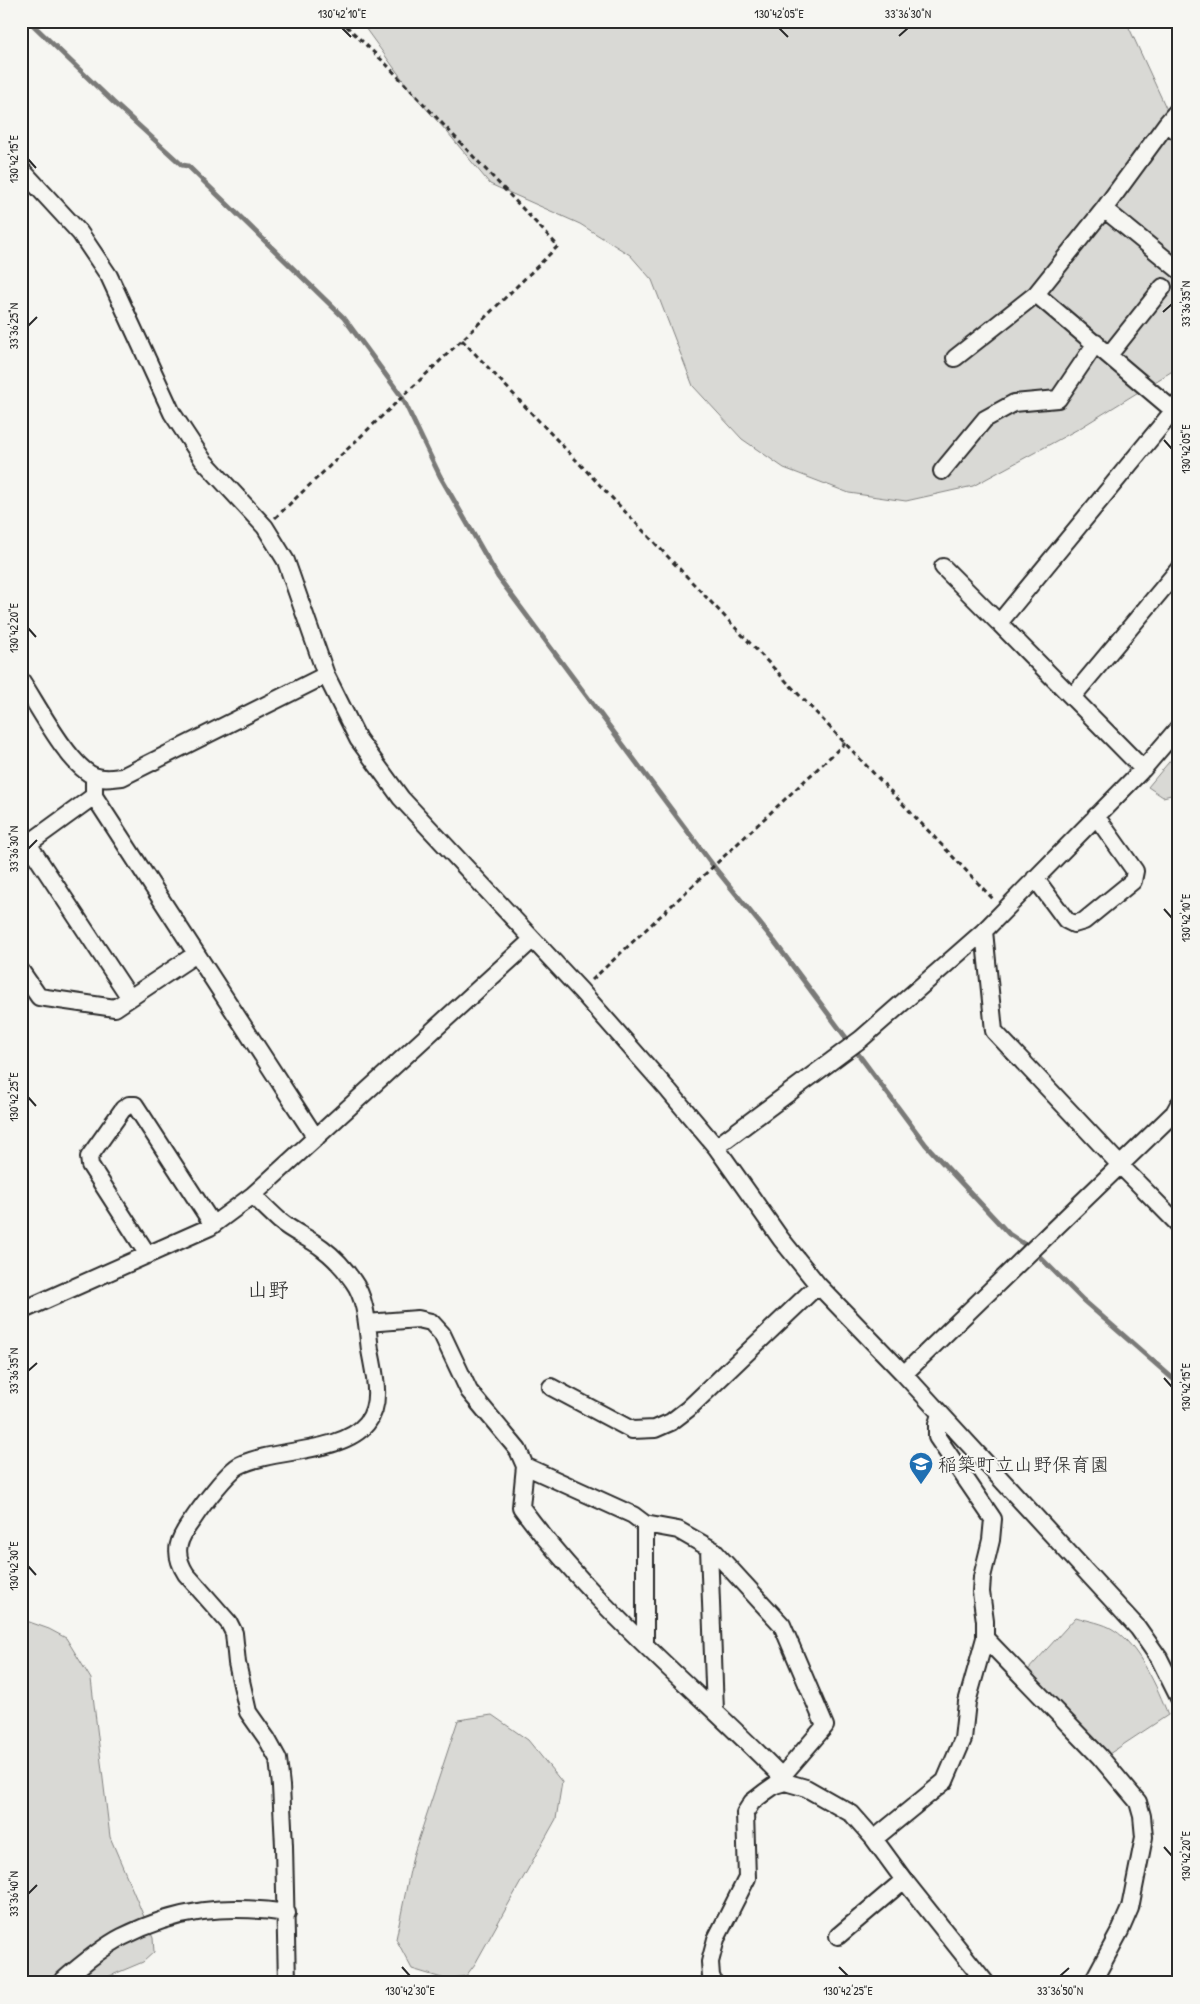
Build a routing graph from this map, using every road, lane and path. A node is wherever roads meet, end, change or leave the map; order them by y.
1 (341, 21) edge
2 (1179, 109) edge
3 (1173, 128) edge
4 (21, 169) edge
5 (1104, 209) junction
6 (1179, 270) edge
7 (1163, 287) dead end
8 (1036, 294) junction
9 (462, 340) junction
10 (1096, 343) junction
11 (1110, 355) junction
12 (955, 358) dead end
13 (1176, 407) edge
14 (942, 471) dead end
15 (265, 527) junction
16 (944, 567) dead end
17 (1179, 569) edge
18 (999, 623) junction
19 (326, 675) junction
20 (21, 680) edge
21 (1073, 696) junction
22 (1179, 726) edge
23 (845, 743) junction
24 (1143, 769) junction
25 (94, 776) junction
26 (94, 796) junction
27 (1096, 816) junction
28 (24, 842) edge
29 (1035, 878) junction
30 (1004, 910) junction
31 (984, 931) junction
32 (532, 940) junction
33 (196, 954) junction
34 (21, 970) edge
35 (580, 991) junction
36 (130, 998) junction
37 (1177, 1111) edge
38 (316, 1138) junction
39 (716, 1147) junction
40 (1121, 1166) junction
41 (253, 1195) junction
42 (213, 1225) junction
43 (1179, 1225) edge
44 (148, 1255) junction
45 (818, 1285) junction
46 (21, 1311) edge
47 (367, 1323) junction
48 (904, 1374) junction
49 (551, 1386) dead end
50 (940, 1414) junction
51 (525, 1466) junction
52 (645, 1524) junction
53 (709, 1548) junction
54 (985, 1638) junction
55 (645, 1644) junction
56 (1179, 1698) edge
57 (715, 1711) junction
58 (785, 1779) junction
59 (874, 1839) junction
60 (904, 1880) junction
61 (287, 1913) junction
62 (838, 1936) dead end
63 (60, 1983) edge
64 (287, 1983) edge
65 (714, 1983) edge
66 (986, 1983) edge
67 (1092, 1983) edge

1 - 9 path
2 - 3 street
3 - 5 street
4 - 15 street
5 - 6 street
5 - 8 street
7 - 11 street
8 - 10 street
8 - 12 street
9 - 15 path
9 - 23 path
10 - 11 street
10 - 14 street
11 - 13 street
13 - 18 street
15 - 19 street
16 - 18 street
17 - 21 street
18 - 21 street
19 - 25 street
19 - 32 street
20 - 25 street
21 - 24 street
22 - 24 street
23 - 30 path
23 - 35 path
24 - 27 street
25 - 26 street
26 - 28 street
26 - 33 street
27 - 29 street
27 - 29 street
28 - 36 street
29 - 30 street
30 - 31 street
31 - 39 street
31 - 40 street
32 - 35 street
32 - 38 street
33 - 36 street
33 - 38 street
34 - 36 street
35 - 39 street
37 - 40 street
38 - 41 street
39 - 45 street
40 - 43 street
40 - 48 street
41 - 42 street
41 - 47 street
42 - 44 street
42 - 44 street
44 - 46 street
45 - 48 street
45 - 49 street
47 - 51 street
47 - 61 street
48 - 50 street
50 - 54 street
50 - 56 street
51 - 52 street
51 - 55 street
52 - 53 street
52 - 55 street
53 - 57 street
53 - 58 street
54 - 59 street
54 - 67 street
55 - 57 street
57 - 58 street
58 - 59 street
58 - 65 street
59 - 60 street
60 - 62 street
60 - 66 street
61 - 63 street
61 - 64 street

